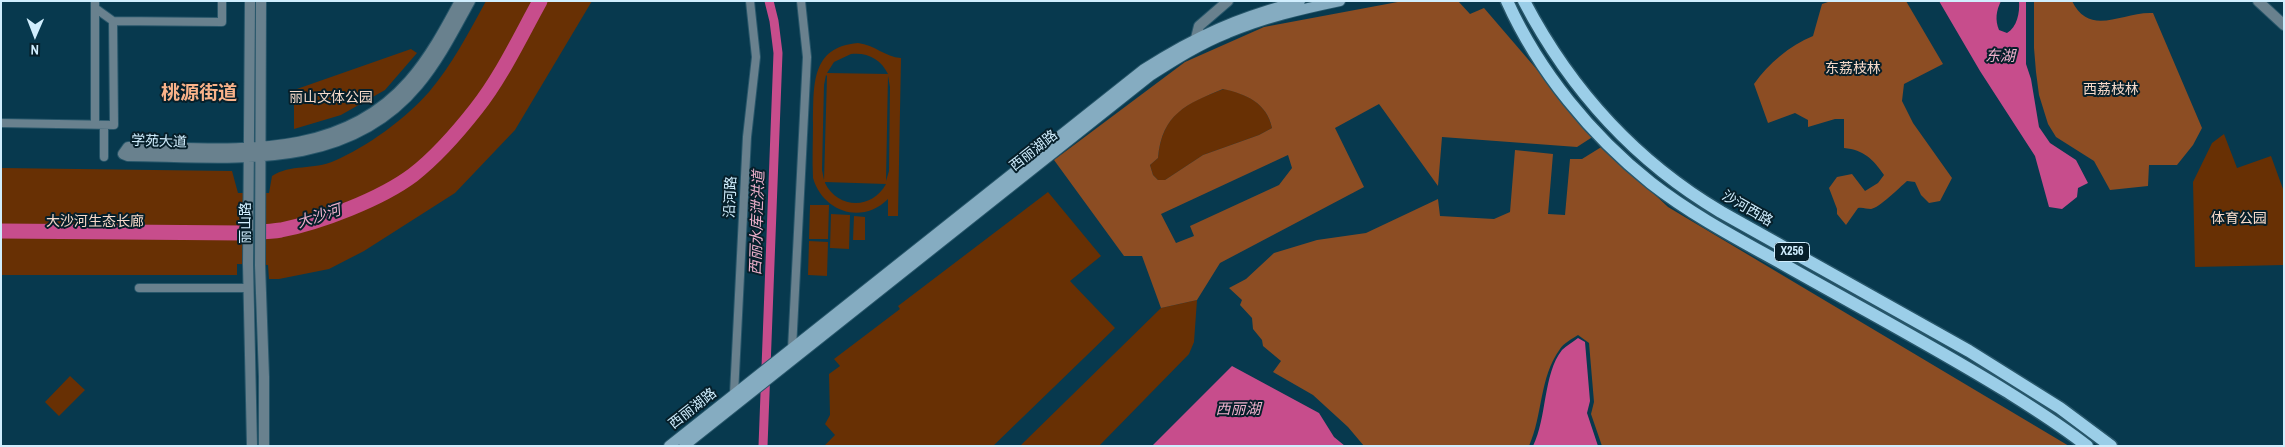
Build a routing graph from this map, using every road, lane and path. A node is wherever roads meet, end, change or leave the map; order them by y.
1 (222, 1) edge
2 (250, 1) edge
3 (261, 1) edge
4 (460, 1) edge
5 (470, 1) edge
6 (750, 1) edge
7 (801, 1) edge
8 (1228, 1) edge
9 (1300, 1) edge
10 (1340, 1) edge
11 (1497, 1) edge
12 (1507, 1) edge
13 (1524, 1) edge
14 (2258, 1) edge
15 (95, 4) edge
16 (1515, 16) junction
17 (114, 21) junction
18 (2284, 25) edge
19 (1196, 38) junction
20 (1, 123) edge
21 (95, 124) junction
22 (104, 125) junction
23 (249, 152) junction
24 (260, 152) junction
25 (104, 157) dead end
26 (139, 288) dead end
27 (249, 288) junction
28 (792, 348) junction
29 (770, 371) junction
30 (737, 398) junction
31 (252, 446) edge
32 (264, 446) edge
33 (669, 446) edge
34 (684, 446) edge
35 (2087, 446) edge
36 (2111, 446) edge

1 - 17 street
2 - 23 street, 丽山路
3 - 24 street, 丽山路
4 - 24 street, 学苑大道
5 - 24 street, 学苑大道
6 - 30 street, 沿河路
7 - 28 street
8 - 19 street
9 - 19 main road, 西丽湖路
10 - 29 main road, 西丽湖路
11 - 16 main road
12 - 16 main road, X256
13 - 36 main road, 沙河西路 / X256
14 - 18 street
15 - 17 street
15 - 21 street
16 - 35 main road, X256
17 - 22 street
19 - 28 main road, 西丽湖路
20 - 21 street
21 - 22 street
22 - 25 street
23 - 23 street, 学苑大道
23 - 24 street, 学苑大道
23 - 27 street, 丽山路
24 - 32 street, 丽山路
26 - 27 street
27 - 31 street, 丽山路
28 - 29 main road, 西丽湖路
29 - 30 main road
30 - 33 main road, 西丽湖路
30 - 34 main road, 西丽湖路

